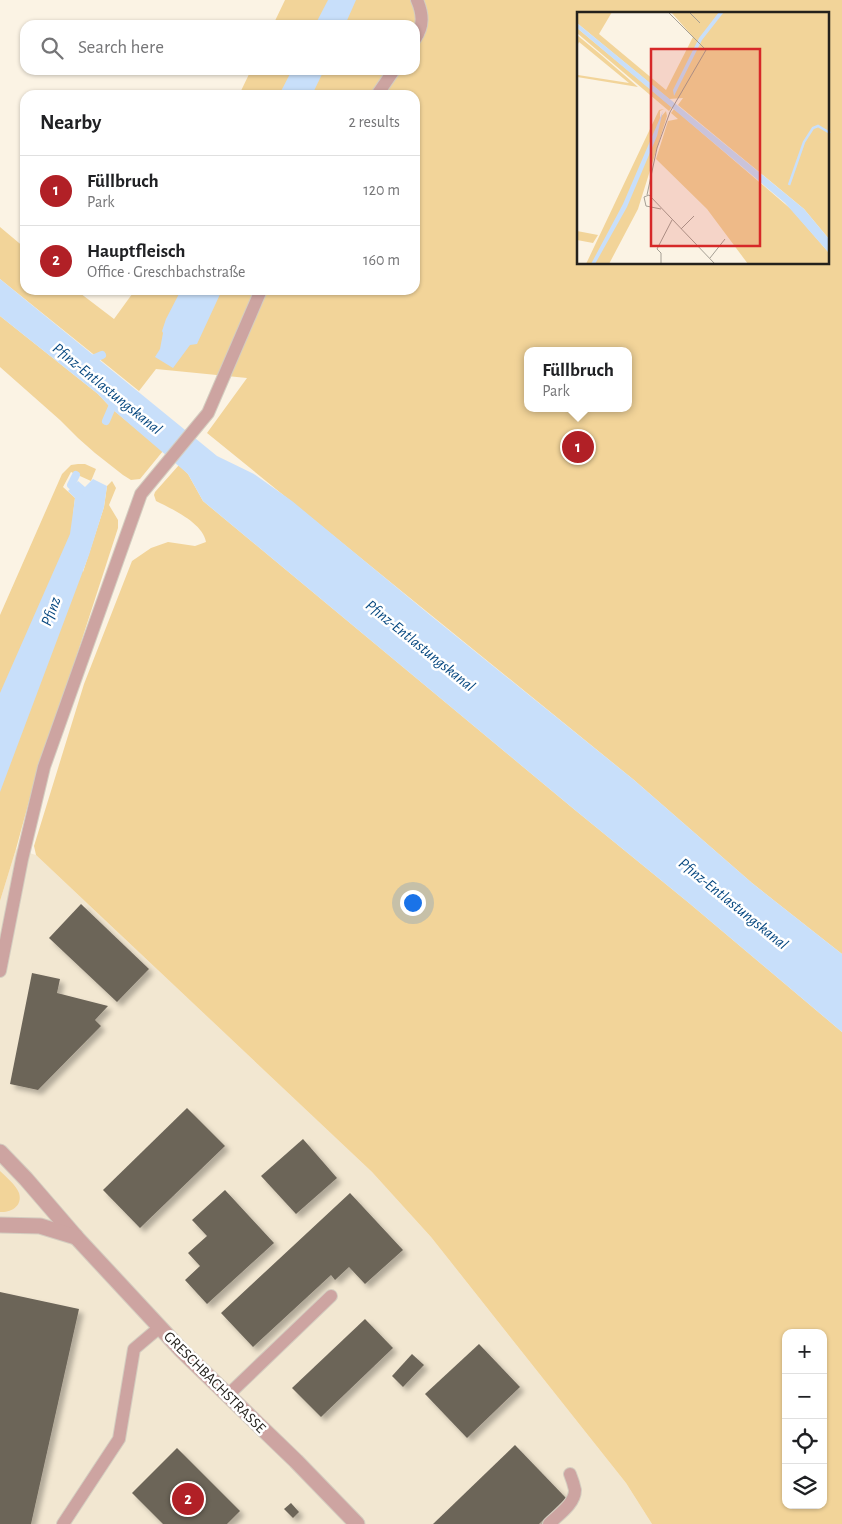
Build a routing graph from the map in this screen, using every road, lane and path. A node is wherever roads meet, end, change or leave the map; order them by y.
1 (417, 0) edge
2 (420, 31) edge
3 (391, 75) edge
4 (380, 90) edge
5 (260, 295) edge
6 (0, 971) edge
7 (0, 1152) edge
8 (0, 1225) edge
9 (76, 1237) junction
10 (331, 1296) dead end
11 (160, 1326) junction
12 (228, 1395) junction
13 (570, 1474) dead end
14 (63, 1524) edge
15 (357, 1524) edge
16 (549, 1524) edge

1 - 2 lane
3 - 4 lane
5 - 6 lane
7 - 9 street, GRESCHBACHSTRASSE
8 - 9 street, GRESCHBACHSTRASSE
9 - 11 street, GRESCHBACHSTRASSE
10 - 12 lane
11 - 12 street, GRESCHBACHSTRASSE
11 - 14 lane
12 - 15 street, GRESCHBACHSTRASSE
13 - 16 lane

